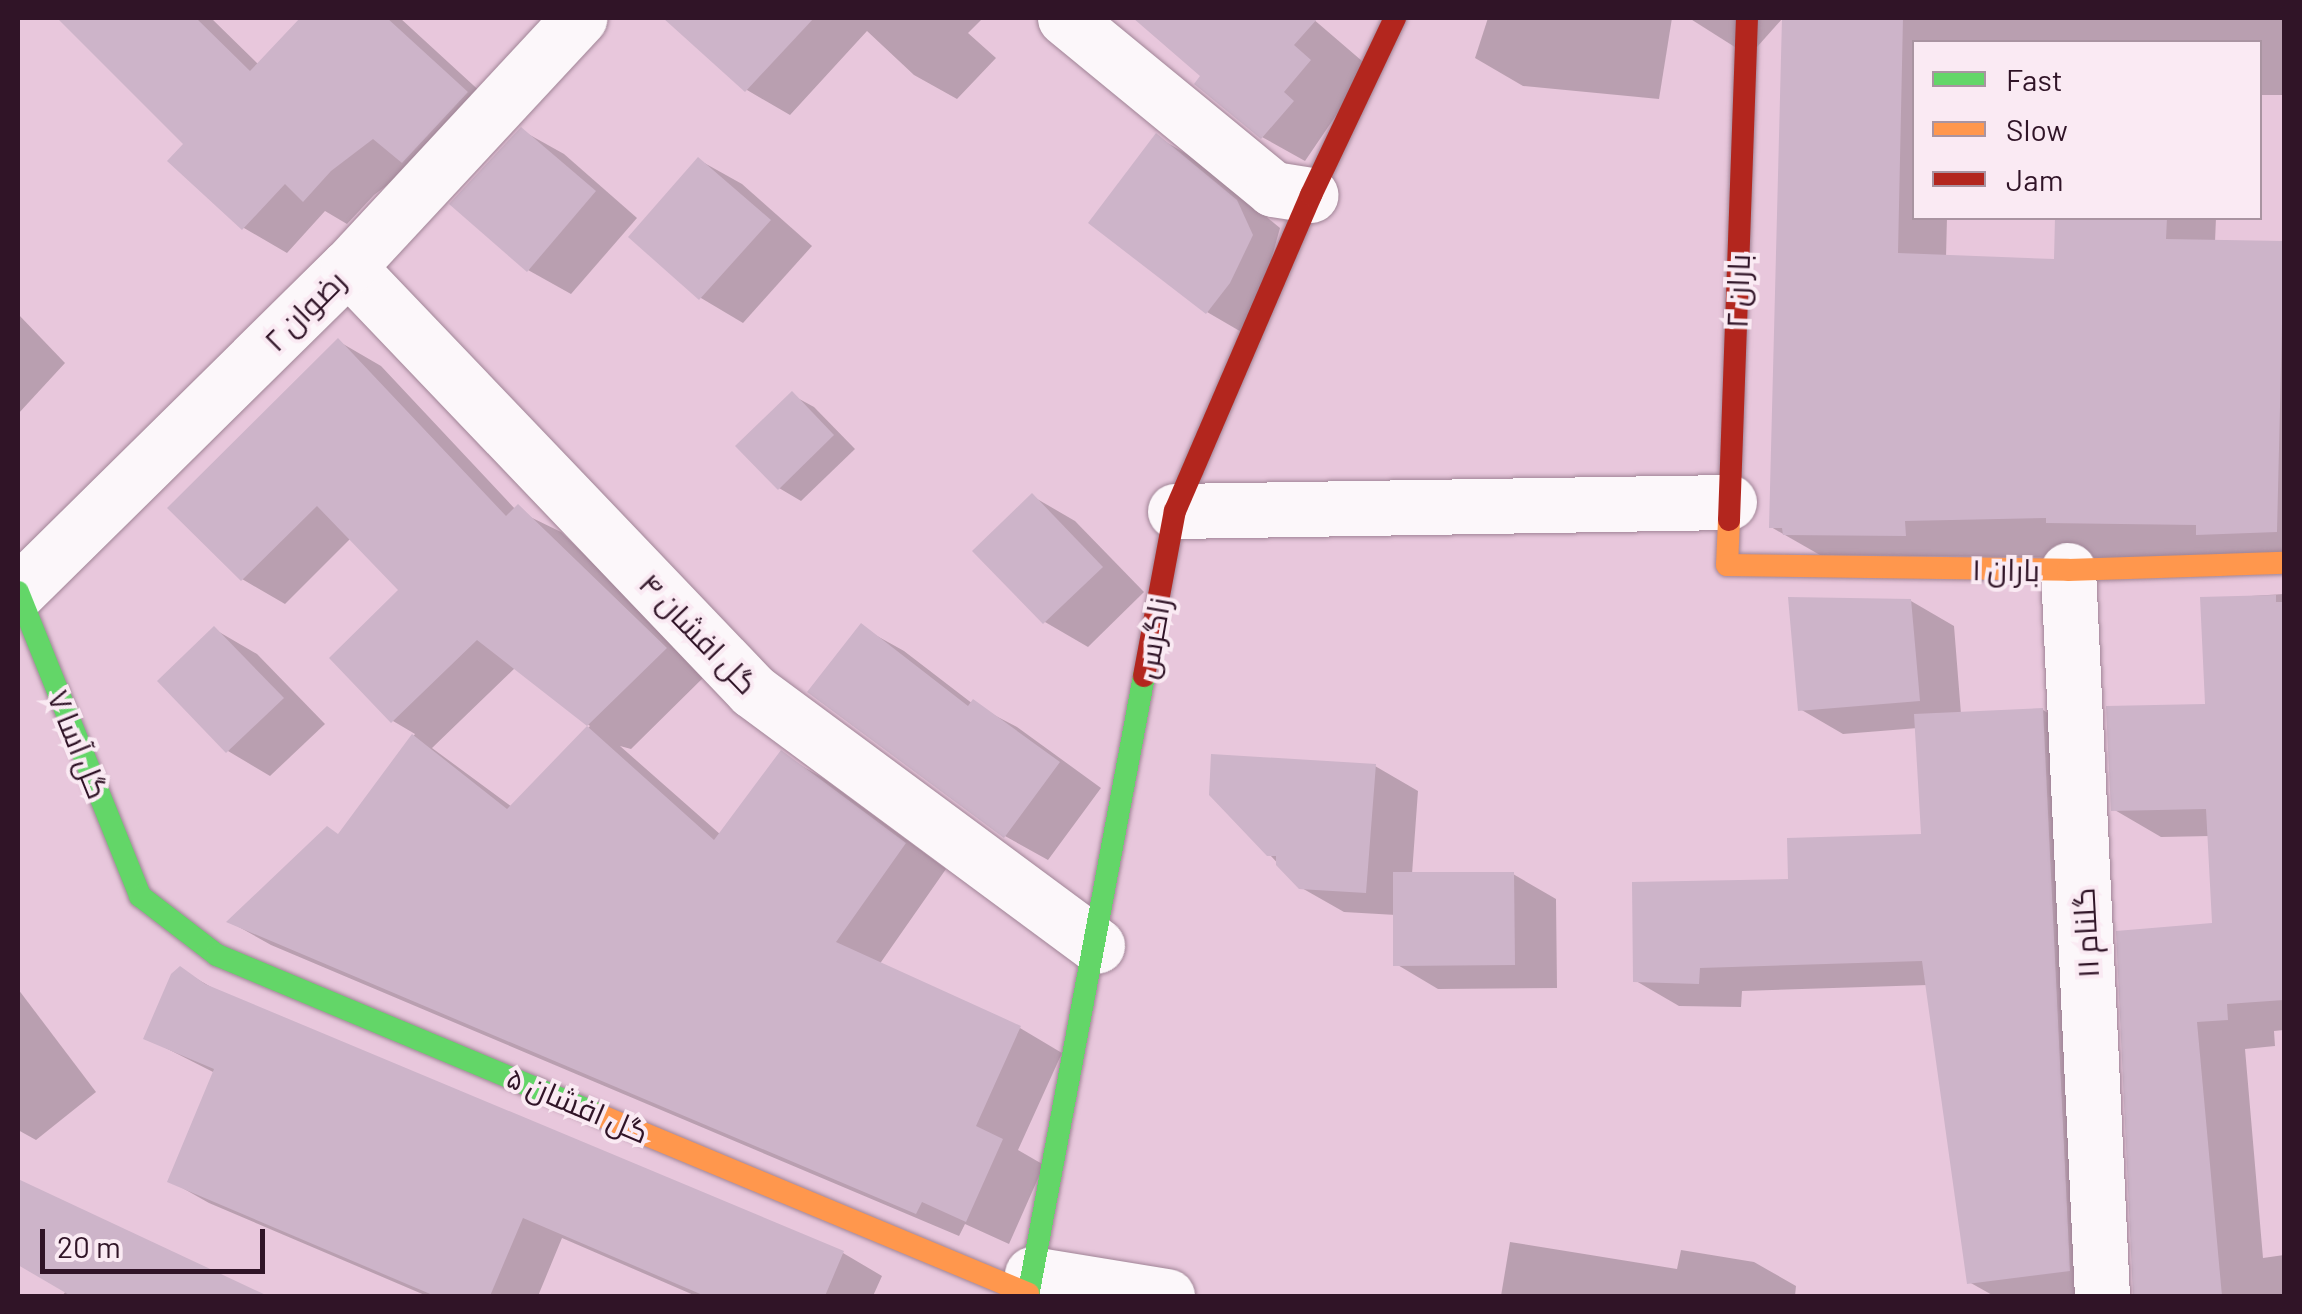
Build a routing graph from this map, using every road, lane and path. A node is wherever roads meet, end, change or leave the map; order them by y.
1 (578, 18) edge
2 (1065, 18) edge
3 (1395, 18) edge
4 (1748, 18) edge
5 (1311, 196) junction
6 (348, 268) junction
7 (1730, 502) junction
8 (1175, 511) junction
9 (2284, 563) edge
10 (1728, 565) joint
11 (2068, 570) junction
12 (18, 592) edge
13 (140, 896) joint
14 (1097, 946) junction
15 (1029, 1288) edge
16 (1167, 1296) edge
17 (2102, 1296) edge

1 - 6 street, رضوان ۲
2 - 5 street
3 - 5 street, زاگرس
4 - 7 street, باران ۲
5 - 8 street, زاگرس
6 - 12 street, رضوان ۲
6 - 14 street, گل افشان ۴
7 - 8 street
7 - 10 street, باران ۲
8 - 14 street, زاگرس
9 - 11 street, باران ۱
10 - 11 street, باران ۱
11 - 17 street, گلنام ۱۱
12 - 13 street, گل آسا ۷
13 - 15 street, گل افشان ۵
14 - 15 street, زاگرس
15 - 16 street

